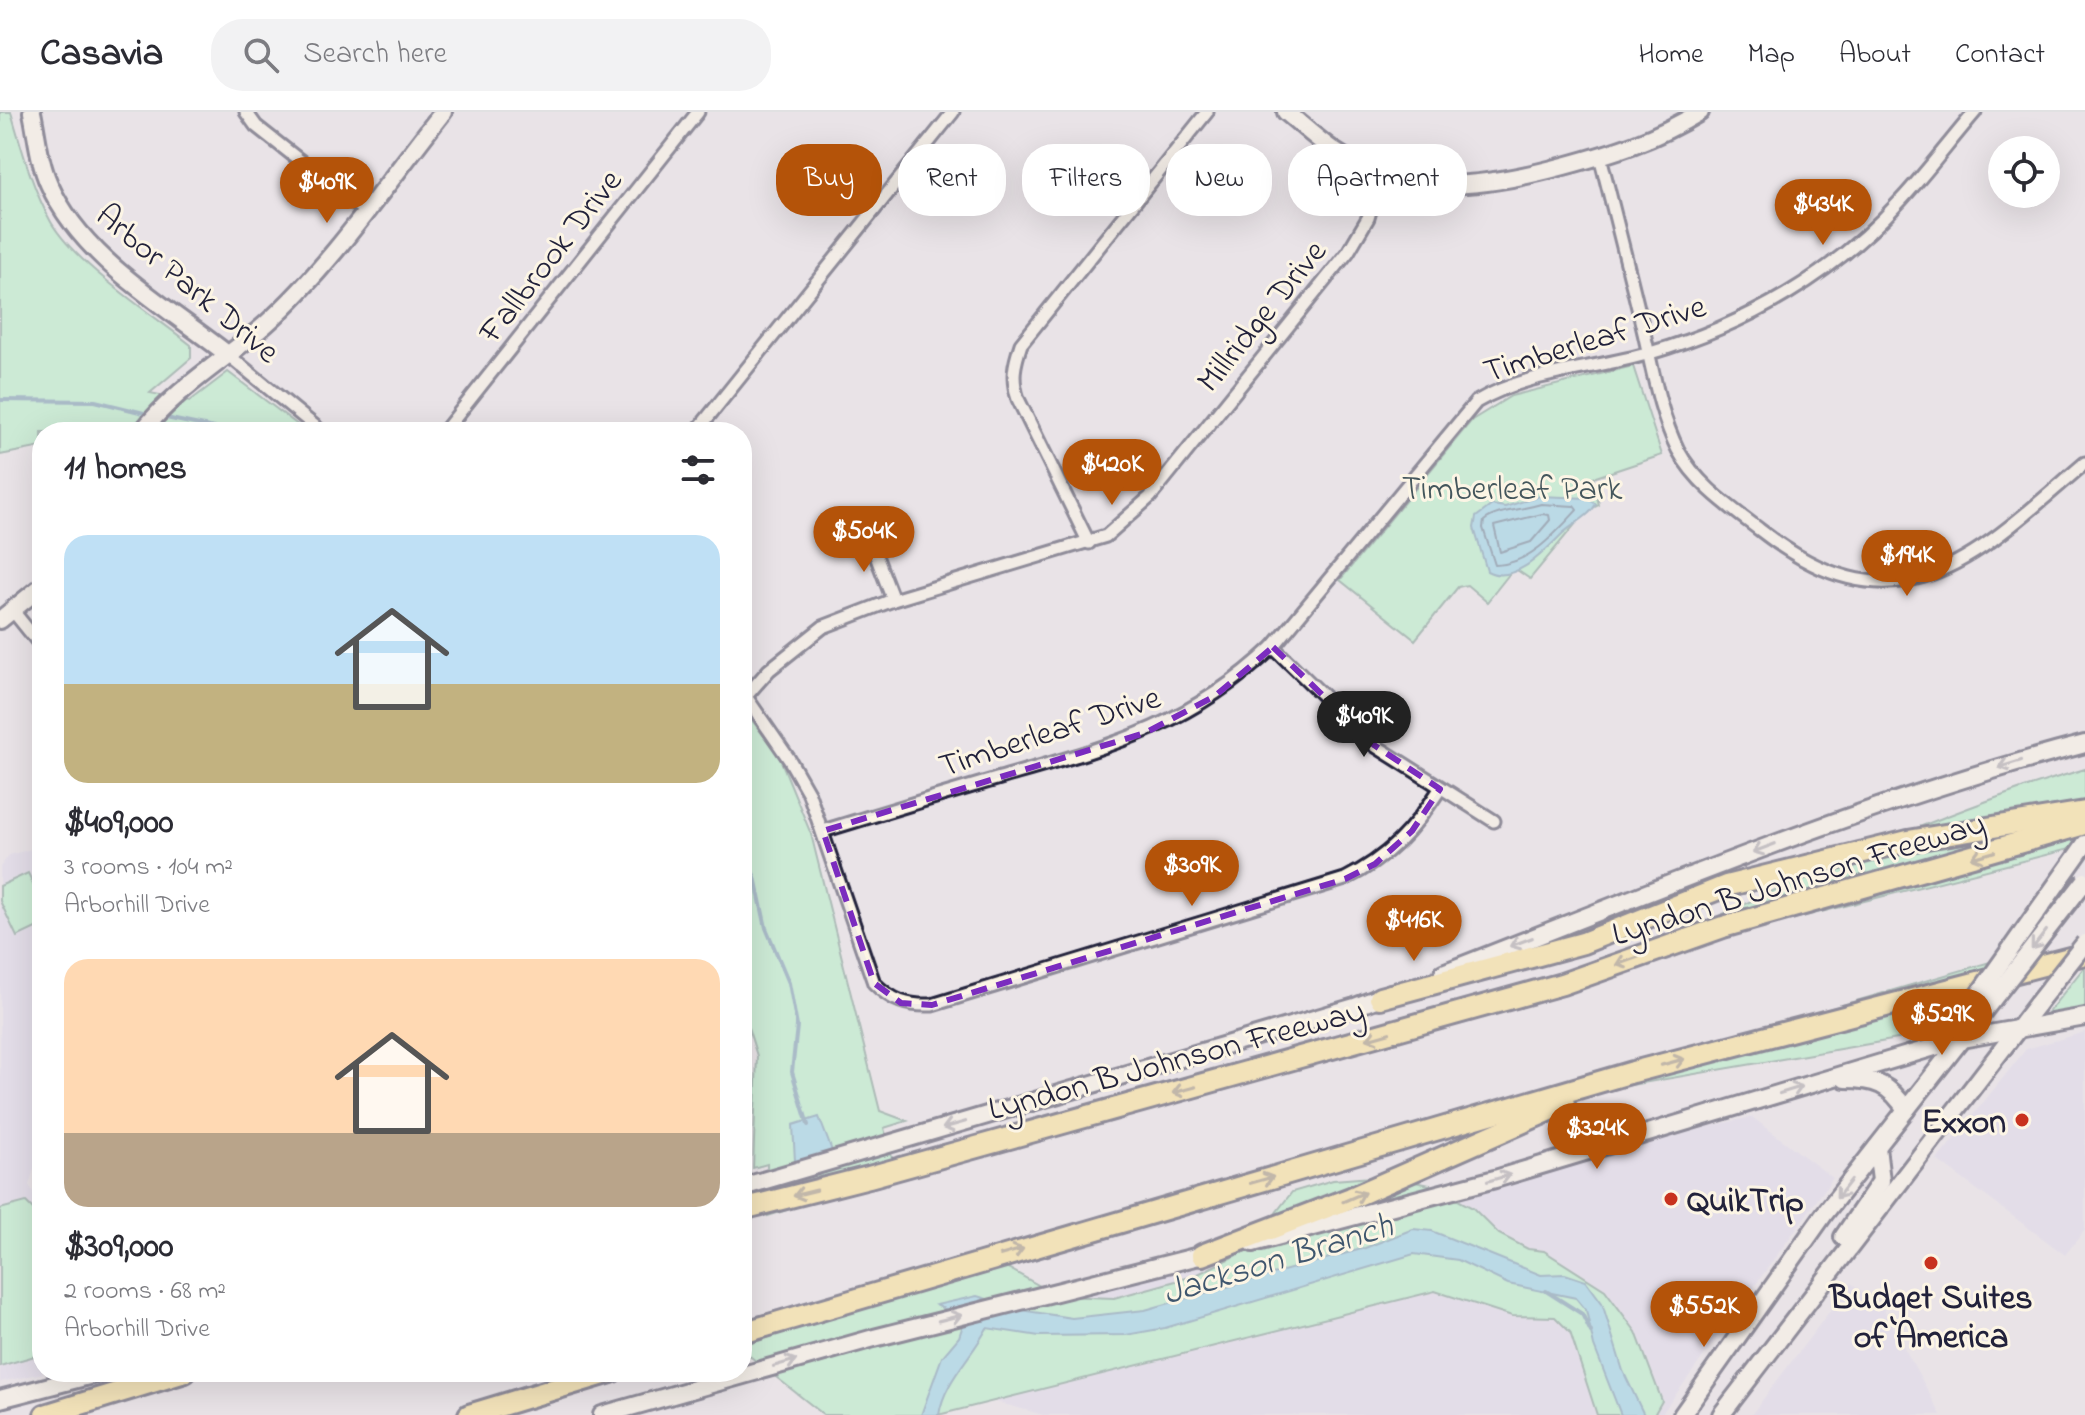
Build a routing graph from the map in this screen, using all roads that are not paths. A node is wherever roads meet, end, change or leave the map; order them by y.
1 (32, 112) edge
2 (246, 112) edge
3 (443, 112) edge
4 (698, 112) edge
5 (953, 112) edge
6 (1207, 112) edge
7 (1286, 112) edge
8 (1700, 112) edge
9 (1975, 112) edge
10 (1325, 144) edge
11 (1600, 156) junction
12 (1467, 186) edge
13 (364, 211) junction
14 (1369, 216) edge
15 (1649, 353) junction
16 (227, 354) junction
17 (149, 422) edge
18 (310, 422) edge
19 (452, 422) edge
20 (704, 422) edge
21 (2085, 463) edge
22 (868, 535) dead end
23 (1089, 543) junction
24 (32, 594) edge
25 (893, 600) junction
26 (7, 615) edge
27 (32, 638) edge
28 (1273, 647) junction
29 (752, 686) edge
30 (752, 706) edge
31 (2085, 744) edge
32 (1440, 789) junction
33 (2085, 812) edge
34 (1494, 821) dead end
35 (2085, 824) edge
36 (823, 831) junction
37 (2085, 844) edge
38 (2085, 881) edge
39 (2085, 943) edge
40 (2085, 954) edge
41 (1380, 998) junction
42 (2085, 1017) edge
43 (2016, 1029) junction
44 (1961, 1039) junction
45 (1901, 1057) junction
46 (1633, 1072) junction
47 (1824, 1079) junction
48 (1906, 1110) junction
49 (1877, 1147) junction
50 (752, 1184) edge
51 (752, 1206) edge
52 (1847, 1247) junction
53 (1202, 1255) junction
54 (752, 1330) edge
55 (752, 1373) edge
56 (65, 1382) edge
57 (152, 1382) edge
58 (578, 1382) edge
59 (719, 1382) edge
60 (0, 1399) edge
61 (45, 1415) edge
62 (469, 1415) edge
63 (602, 1415) edge
64 (1682, 1415) edge
65 (1721, 1415) edge

1 - 16 main road, Arbor Park Drive
2 - 13 street
3 - 13 main road
4 - 19 street, Fallbrook Drive
5 - 20 street
6 - 23 street
7 - 10 main road
8 - 11 main road
9 - 15 street, Timberleaf Drive
11 - 12 main road
11 - 15 street
13 - 16 main road
14 - 23 street, Millridge Drive
15 - 21 street
15 - 28 street, Timberleaf Drive
16 - 17 main road
16 - 18 street, Arbor Park Drive
22 - 25 street
23 - 25 street, Millridge Drive
24 - 26 main road
25 - 29 street, Millridge Drive
26 - 27 street
28 - 32 street
28 - 36 street, Timberleaf Drive
30 - 36 street
31 -> 41 main road
32 - 34 street
32 - 36 street
33 - 41 highway
35 -> 51 highway, Lyndon B Johnson Freeway
37 - 45 main road, bridge
38 -> 44 main road, bridge
39 - 43 main road, bridge
46 -> 40 highway
41 -> 50 main road
42 - 43 main road
43 - 44 main road
43 - 52 main road
44 - 45 main road
44 - 48 main road
45 - 47 main road
53 -> 46 highway
54 -> 46 highway
47 - 48 main road
53 -> 47 main road
48 - 49 main road
49 - 52 main road
49 -> 64 main road
52 - 65 main road
55 -> 53 main road
56 - 60 main road
57 - 61 highway
58 - 62 highway
63 -> 59 main road

